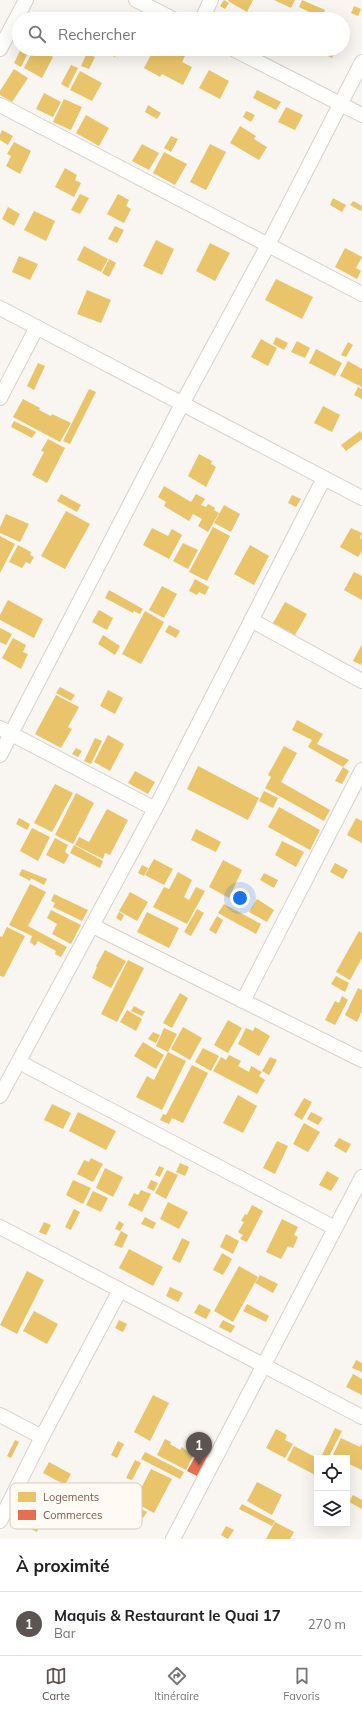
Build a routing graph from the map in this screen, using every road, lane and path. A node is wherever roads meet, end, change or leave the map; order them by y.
1 (26, 0) edge
2 (136, 0) edge
3 (211, 0) edge
4 (20, 12) edge
5 (159, 12) edge
6 (205, 12) edge
7 (12, 26) edge
8 (0, 49) edge
9 (247, 56) edge
10 (362, 62) edge
11 (341, 104) junction
12 (0, 105) edge
13 (362, 115) edge
14 (268, 245) junction
15 (362, 294) edge
16 (0, 308) edge
17 (37, 327) junction
18 (0, 398) edge
19 (182, 404) junction
20 (324, 478) junction
21 (362, 498) edge
22 (251, 620) junction
23 (362, 681) edge
24 (6, 731) edge
25 (0, 755) edge
26 (362, 770) edge
27 (155, 809) junction
28 (93, 926) junction
29 (243, 1000) junction
30 (362, 1060) edge
31 (19, 1062) junction
32 (0, 1096) edge
33 (362, 1177) edge
34 (0, 1227) edge
35 (335, 1228) junction
36 (120, 1290) junction
37 (264, 1365) junction
38 (0, 1415) edge
39 (362, 1417) edge
40 (42, 1437) junction
41 (19, 1483) edge
42 (10, 1501) edge
43 (0, 1521) edge
44 (174, 1539) edge

1 - 4 street
2 - 5 street
3 - 6 street
7 - 8 street
9 - 11 street
10 - 11 street
11 - 13 street
11 - 14 street
12 - 14 street
14 - 15 street
14 - 19 street
16 - 17 street
17 - 18 street
17 - 19 street
19 - 20 street
19 - 24 street
20 - 21 street
20 - 22 street
22 - 23 street
22 - 27 street
24 - 25 street
24 - 27 street
26 - 29 street
27 - 28 street
28 - 29 street
28 - 31 street
29 - 30 street
31 - 32 street
31 - 35 street
33 - 35 street
34 - 36 street
35 - 37 street
36 - 37 street
36 - 40 street
37 - 39 street
37 - 44 street
38 - 40 street
40 - 41 street
42 - 43 street

